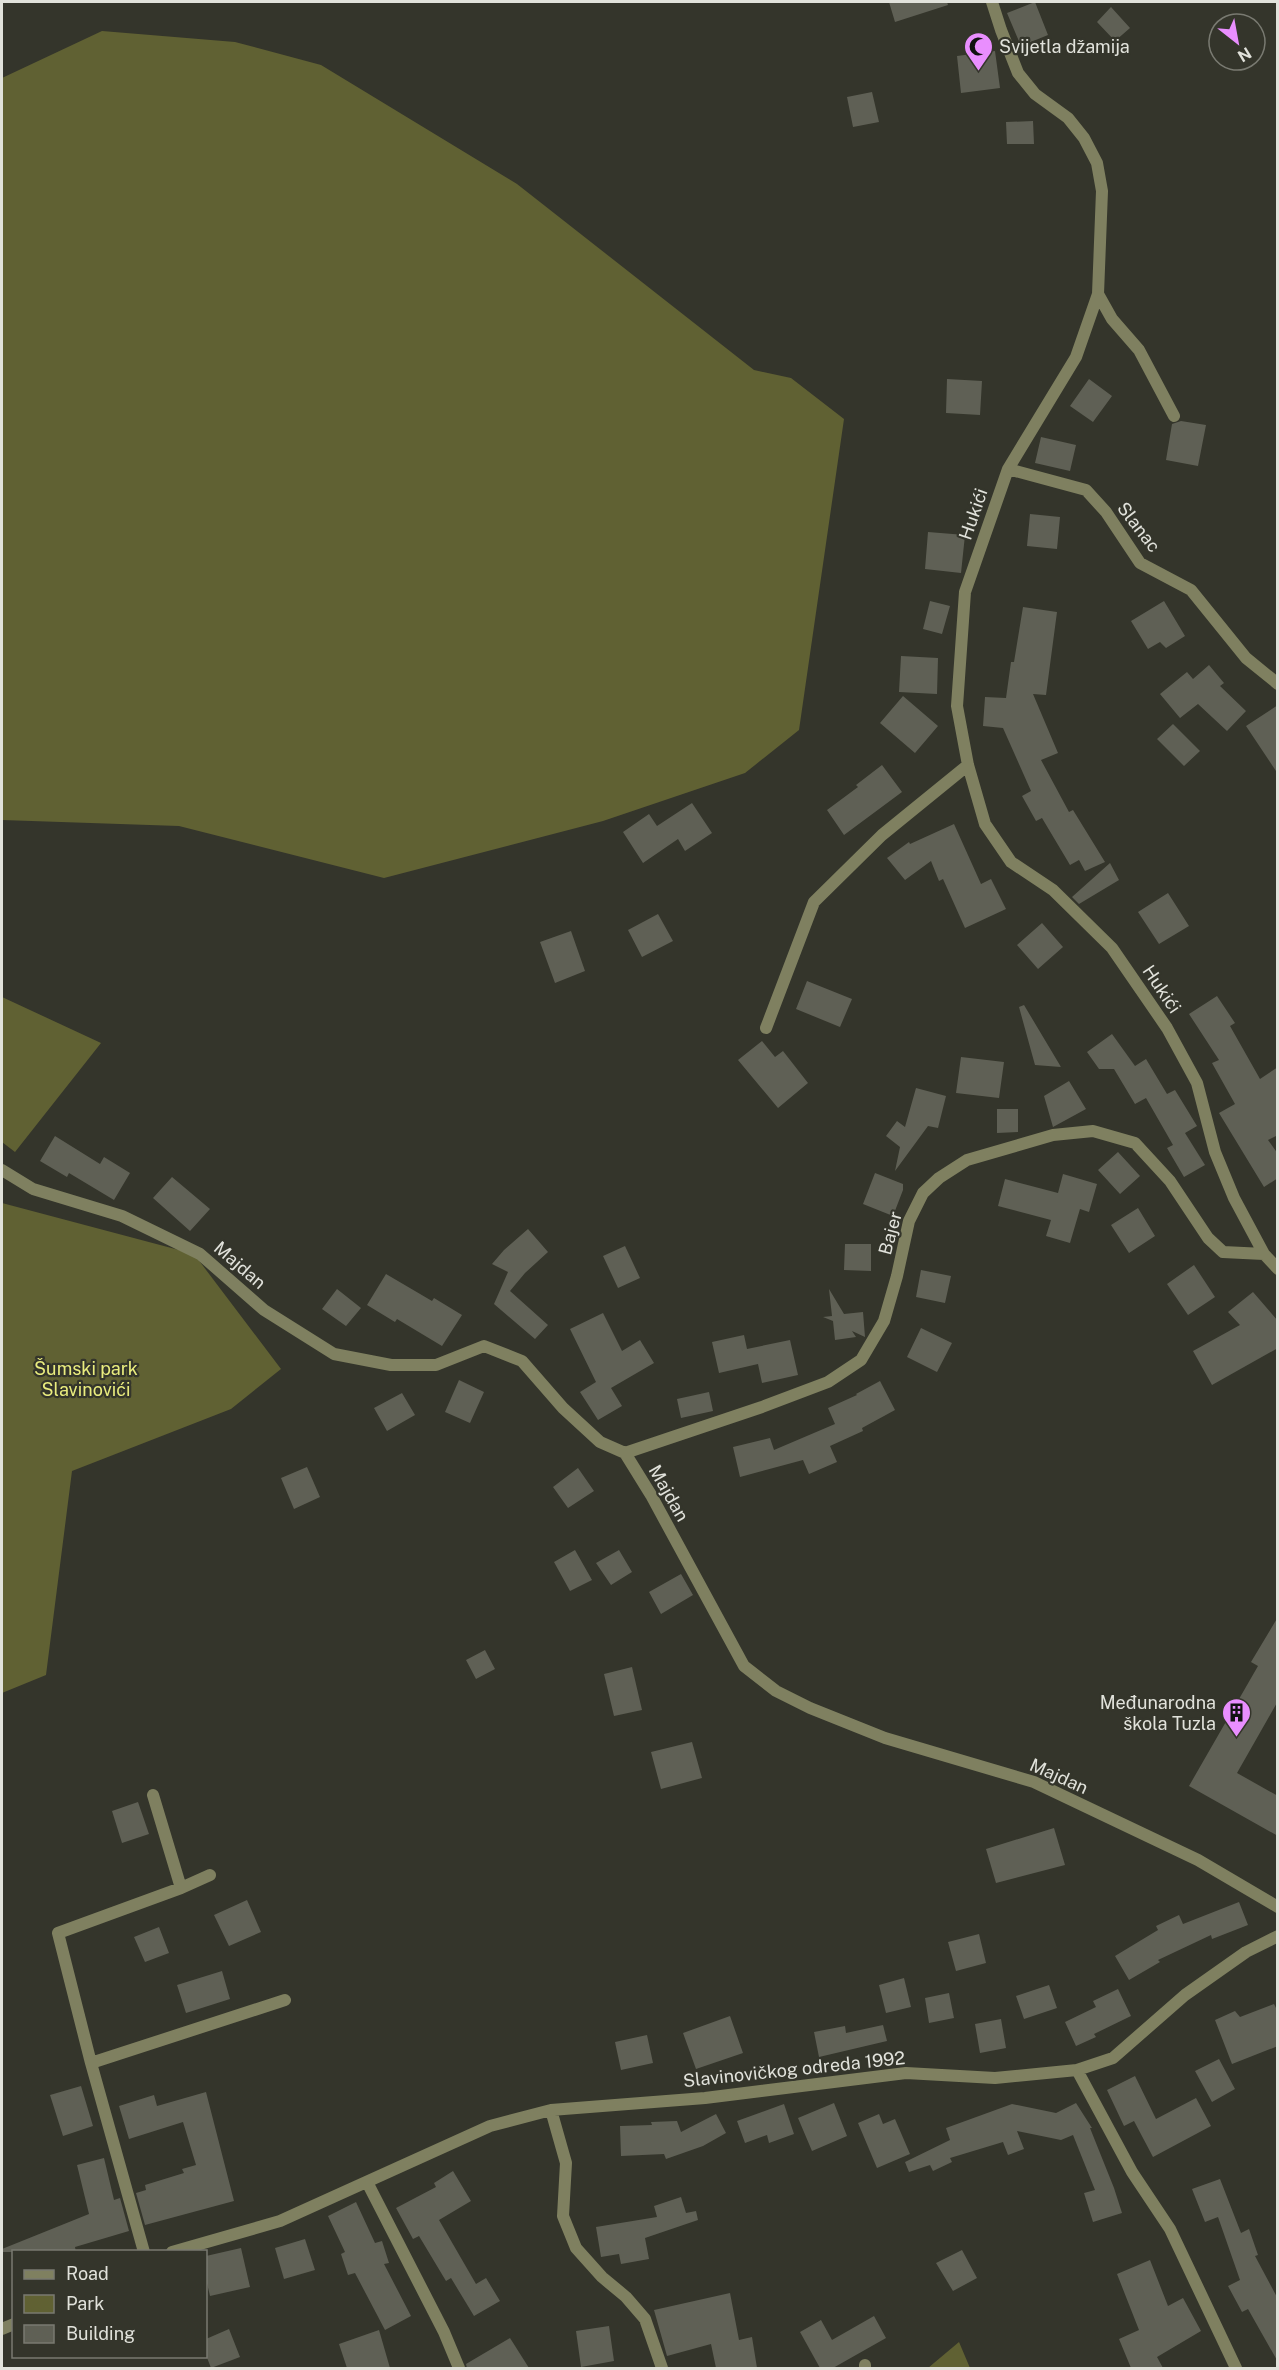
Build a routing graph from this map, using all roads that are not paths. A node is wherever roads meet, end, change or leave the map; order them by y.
1 (992, 2) edge
2 (1098, 294) junction
3 (1174, 416) dead end
4 (1008, 469) junction
5 (1278, 684) edge
6 (968, 765) junction
7 (766, 1028) dead end
8 (2, 1170) edge
9 (1264, 1254) junction
10 (1278, 1269) edge
11 (625, 1453) junction
12 (153, 1795) dead end
13 (210, 1875) dead end
14 (181, 1888) junction
15 (1278, 1907) edge
16 (1278, 1936) edge
17 (285, 2000) dead end
18 (91, 2063) junction
19 (1077, 2070) junction
20 (551, 2110) junction
21 (367, 2182) junction
22 (143, 2250) edge
23 (179, 2250) edge
24 (459, 2368) edge
25 (662, 2368) edge
26 (1236, 2368) edge

1 - 2 street, Hukići
2 - 3 street
2 - 4 street, Hukići
4 - 5 street, Slanac
4 - 6 street, Hukići
6 - 7 street
6 - 9 street, Hukići
8 - 11 street, Majdan
9 - 10 street, Hukići
9 - 11 street, Bajer
11 - 15 street, Majdan
12 - 14 street
13 - 14 street
14 - 18 street
16 - 19 street, Slavinovičkog odreda 1992
17 - 18 street
18 - 22 street
19 - 20 street, Slavinovičkog odreda 1992
19 - 26 street
20 - 21 street, Slavinovičkog odreda 1992
20 - 25 street
21 - 23 street, Slavinovičkog odreda 1992
21 - 24 street

